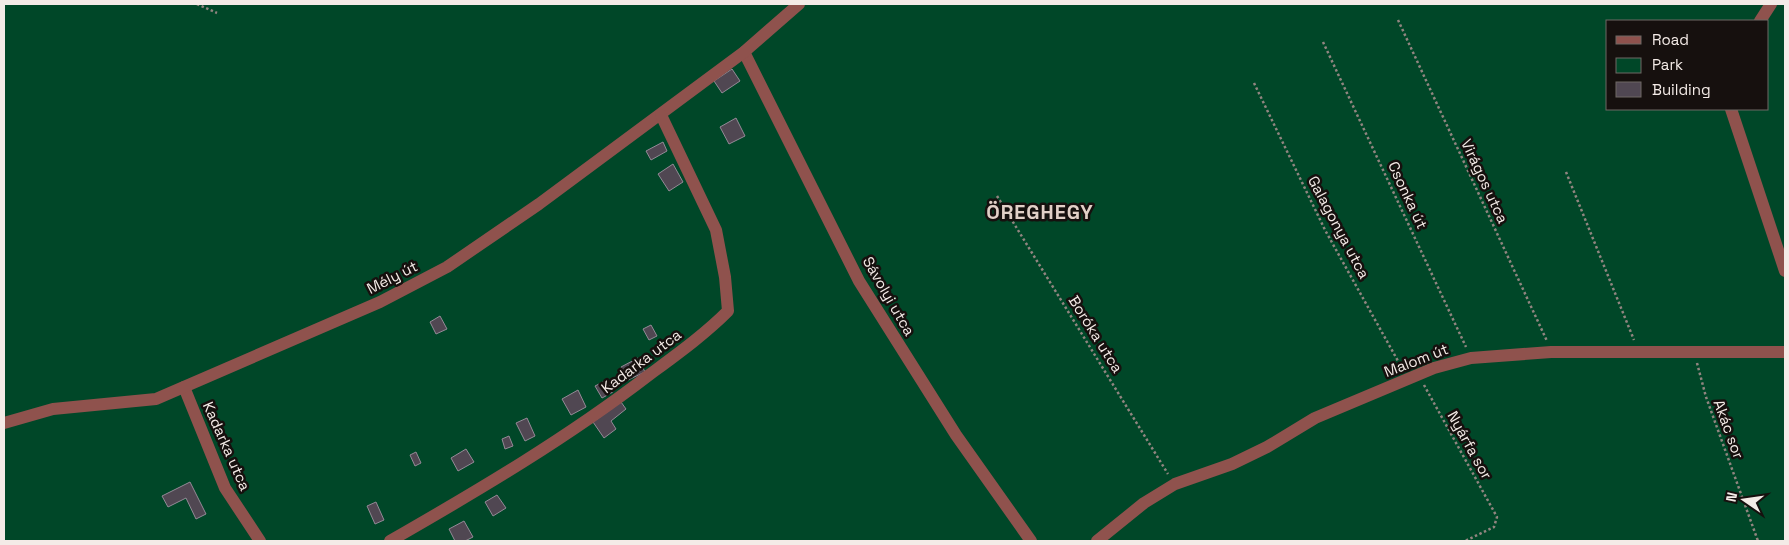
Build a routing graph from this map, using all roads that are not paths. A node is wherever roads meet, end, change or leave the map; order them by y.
1 (799, 4) edge
2 (1771, 4) edge
3 (1761, 20) edge
4 (744, 52) junction
5 (1731, 110) edge
6 (660, 115) junction
7 (1785, 270) edge
8 (1785, 352) edge
9 (184, 388) junction
10 (4, 423) edge
11 (260, 541) edge
12 (390, 541) edge
13 (1031, 541) edge
14 (1097, 541) edge

1 - 4 street, Mély út
2 - 3 street
4 - 6 street, Mély út
4 - 13 street, Sávolyi utca
5 - 7 street
6 - 9 street, Mély út
6 - 12 street, Kadarka utca
8 - 14 street, Malom út
9 - 10 street, Mély út
9 - 11 street, Kadarka utca

